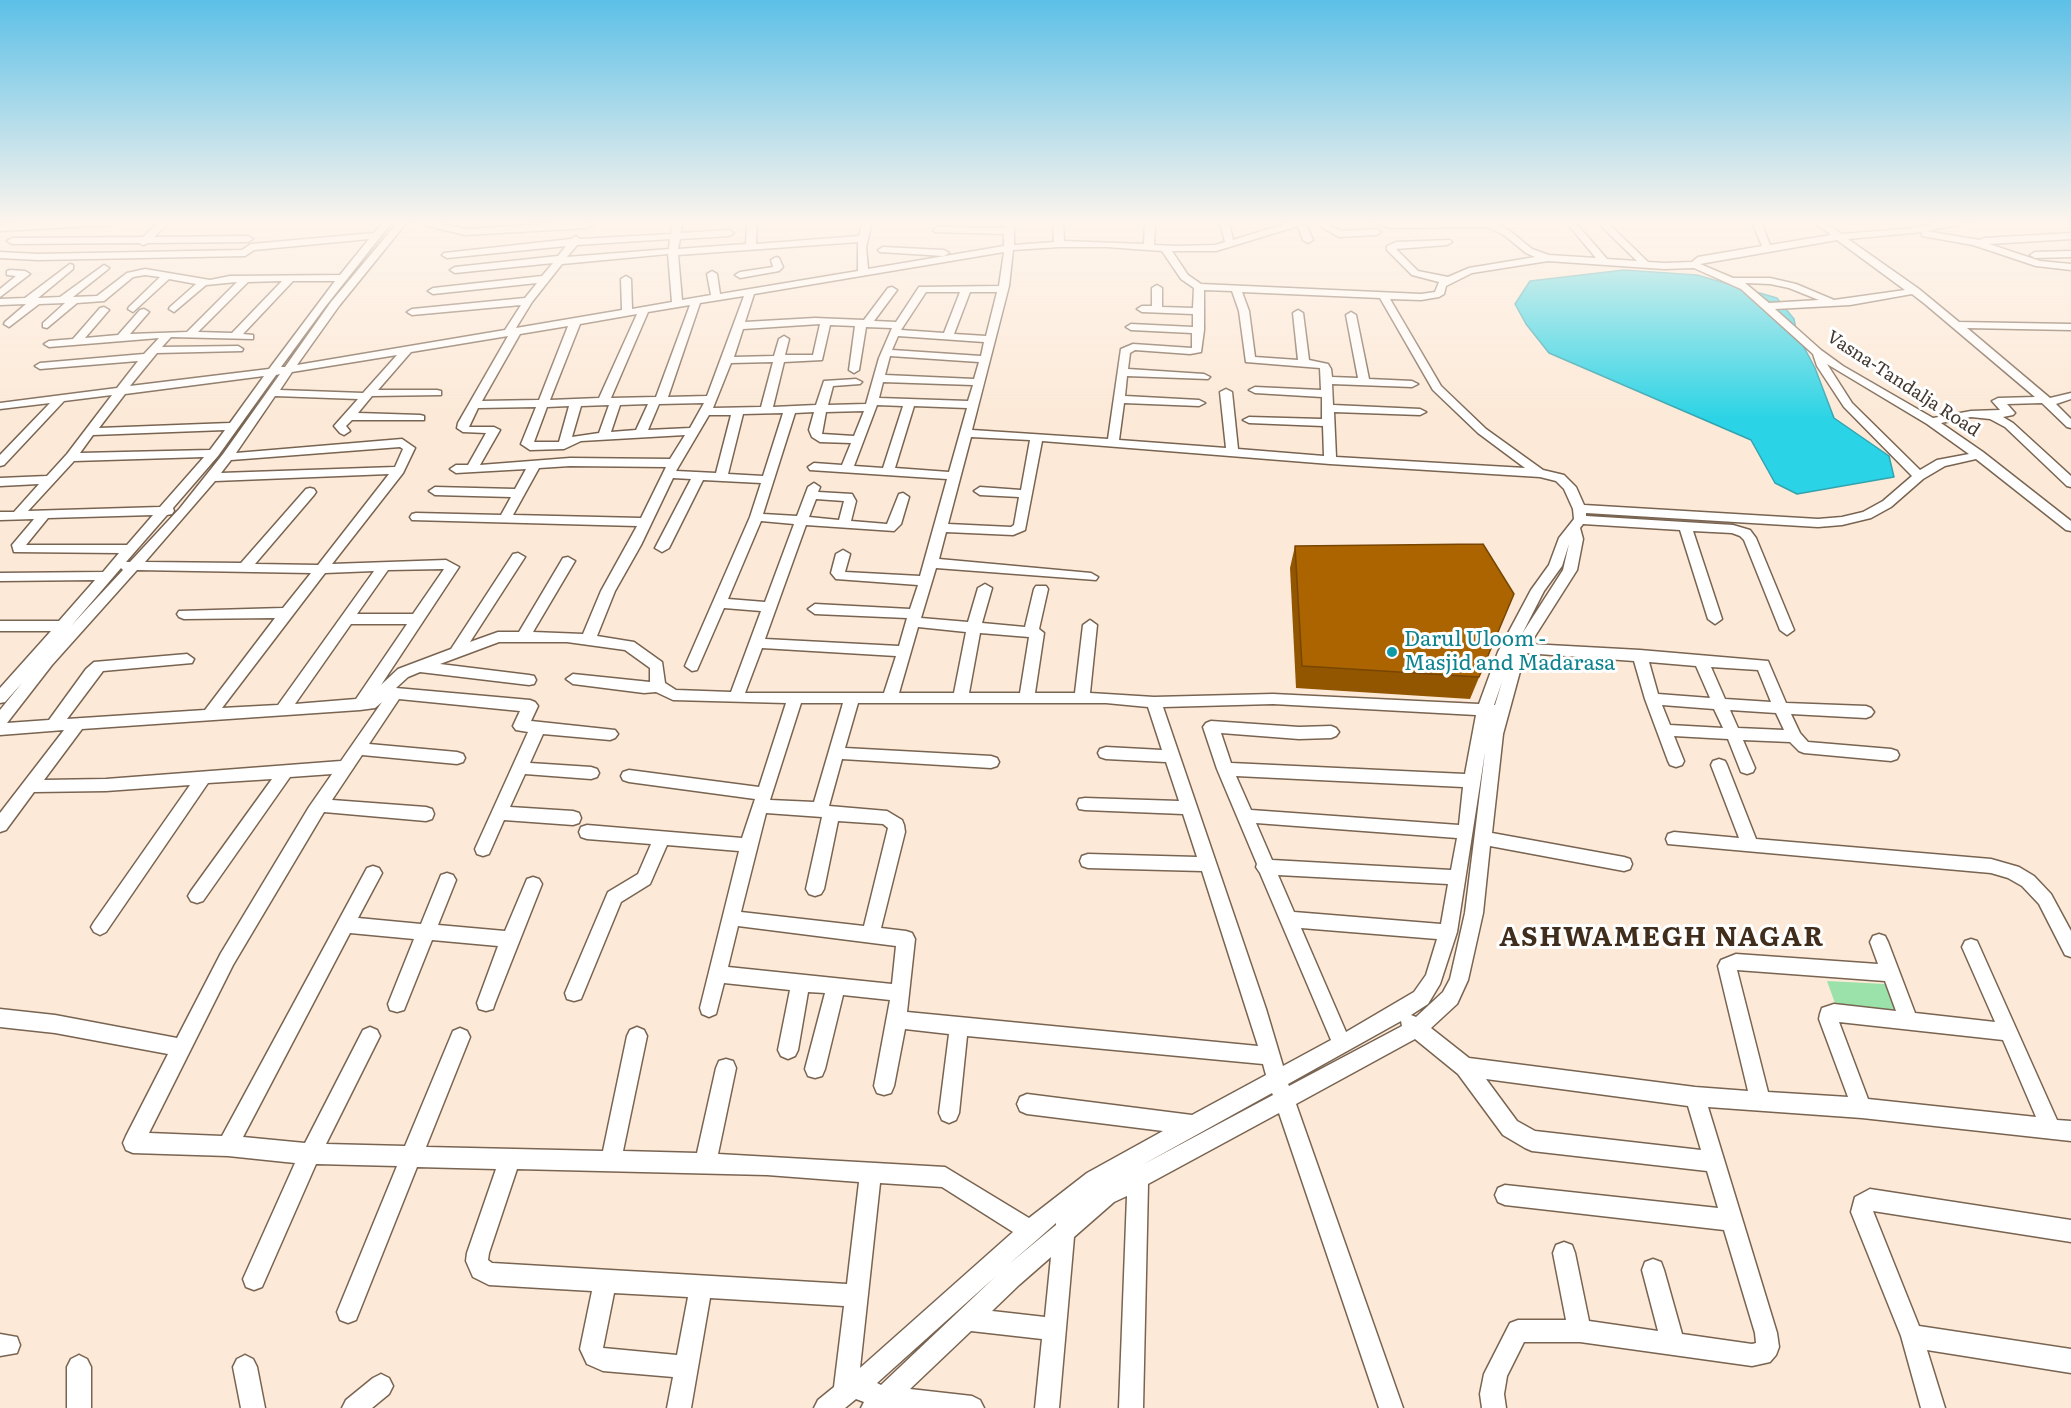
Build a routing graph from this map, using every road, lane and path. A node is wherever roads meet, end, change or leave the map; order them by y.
1 (1199, 287) edge
2 (47, 288) edge
3 (79, 288) edge
4 (114, 288) edge
5 (157, 288) edge
6 (198, 288) edge
7 (236, 288) edge
8 (282, 288) edge
9 (335, 288) edge
10 (348, 288) edge
11 (464, 288) edge
12 (538, 288) edge
13 (626, 288) edge
14 (676, 288) edge
15 (714, 288) edge
16 (744, 288) edge
17 (772, 288) edge
18 (1157, 288) dead end
19 (1225, 288) edge
20 (1236, 288) junction
21 (1440, 288) edge
22 (1746, 288) edge
23 (1796, 288) edge
24 (1911, 288) edge
25 (1917, 288) edge
26 (966, 289) junction
27 (1003, 289) joint
28 (892, 290) dead end
29 (433, 291) dead end
30 (1915, 291) junction
31 (746, 292) junction
32 (1383, 295) junction
33 (716, 297) junction
34 (63, 300) junction
35 (74, 300) junction
36 (32, 301) junction
37 (528, 301) junction
38 (696, 301) junction
39 (0, 302) edge
40 (1833, 303) junction
41 (677, 304) junction
42 (1768, 306) junction
43 (174, 309) dead end
44 (1142, 309) dead end
45 (1157, 309) junction
46 (104, 310) dead end
47 (644, 310) junction
48 (1199, 310) junction
49 (412, 312) dead end
50 (627, 313) junction
51 (1298, 313) dead end
52 (1351, 315) dead end
53 (826, 321) junction
54 (574, 322) junction
55 (865, 322) junction
56 (9, 324) dead end
57 (47, 325) dead end
58 (1960, 325) junction
59 (738, 326) junction
60 (1131, 327) dead end
61 (2071, 327) edge
62 (897, 329) junction
63 (1199, 330) junction
64 (512, 332) junction
65 (168, 334) junction
66 (189, 335) junction
67 (948, 336) junction
68 (234, 337) junction
69 (249, 337) dead end
70 (121, 338) junction
71 (784, 339) dead end
72 (989, 339) junction
73 (77, 341) junction
74 (49, 344) dead end
75 (238, 349) dead end
76 (407, 350) junction
77 (1816, 352) junction
78 (151, 353) junction
79 (886, 353) junction
80 (779, 359) junction
81 (984, 359) junction
82 (727, 360) junction
83 (1304, 364) junction
84 (40, 366) dead end
85 (287, 370) junction
86 (854, 370) dead end
87 (270, 372) junction
88 (1123, 372) junction
89 (1204, 377) dead end
90 (879, 378) junction
91 (1328, 380) junction
92 (1364, 381) junction
93 (856, 382) dead end
94 (978, 382) junction
95 (1413, 384) dead end
96 (1255, 390) dead end
97 (123, 391) junction
98 (1226, 392) dead end
99 (272, 393) junction
100 (437, 393) dead end
101 (367, 394) junction
102 (1326, 394) junction
103 (2071, 396) edge
104 (60, 399) junction
105 (711, 399) junction
106 (1120, 399) junction
107 (658, 400) junction
108 (2049, 400) junction
109 (610, 401) junction
110 (576, 403) junction
111 (909, 403) junction
112 (1199, 403) dead end
113 (4, 404) edge
114 (544, 404) junction
115 (872, 404) junction
116 (474, 405) junction
117 (972, 405) junction
118 (1328, 408) junction
119 (819, 409) junction
120 (766, 410) junction
121 (790, 410) junction
122 (738, 411) junction
123 (705, 412) junction
124 (1420, 412) dead end
125 (1980, 414) junction
126 (349, 416) junction
127 (420, 418) dead end
128 (2071, 418) edge
129 (1249, 420) dead end
130 (1932, 422) junction
131 (1328, 423) junction
132 (234, 426) junction
133 (344, 431) dead end
134 (693, 431) junction
135 (90, 432) junction
136 (966, 432) junction
137 (640, 434) junction
138 (604, 436) junction
139 (1037, 437) junction
140 (858, 440) junction
141 (1113, 443) junction
142 (564, 445) junction
143 (1232, 452) junction
144 (220, 455) junction
145 (1979, 455) junction
146 (71, 457) junction
147 (1330, 460) junction
148 (0, 462) edge
149 (535, 465) junction
150 (814, 467) dead end
151 (456, 469) dead end
152 (472, 469) junction
153 (671, 469) junction
154 (847, 469) junction
155 (399, 470) junction
156 (888, 472) junction
157 (1540, 473) junction
158 (699, 476) junction
159 (956, 476) junction
160 (1919, 476) junction
161 (211, 477) junction
162 (721, 477) junction
163 (49, 480) junction
164 (768, 480) junction
165 (0, 482) edge
166 (2071, 483) edge
167 (435, 491) dead end
168 (980, 491) dead end
169 (310, 492) dead end
170 (519, 493) junction
171 (1026, 494) junction
172 (903, 497) dead end
173 (164, 511) junction
174 (184, 511) junction
175 (45, 514) junction
176 (18, 515) junction
177 (2055, 515) junction
178 (2071, 515) edge
179 (0, 516) edge
180 (416, 517) dead end
181 (756, 517) junction
182 (1577, 518) junction
183 (505, 519) junction
184 (801, 521) junction
185 (644, 522) junction
186 (844, 524) junction
187 (1685, 526) junction
188 (2071, 527) edge
189 (940, 528) junction
190 (662, 548) dead end
191 (130, 549) junction
192 (843, 554) dead end
193 (518, 557) dead end
194 (568, 561) dead end
195 (931, 563) junction
196 (133, 566) junction
197 (384, 566) junction
198 (244, 567) junction
199 (320, 569) junction
200 (110, 571) junction
201 (0, 577) edge
202 (1091, 577) dead end
203 (924, 581) junction
204 (985, 588) dead end
205 (1041, 589) dead end
206 (719, 603) junction
207 (769, 607) junction
208 (815, 609) dead end
209 (286, 613) junction
210 (184, 614) dead end
211 (913, 618) junction
212 (346, 619) junction
213 (419, 619) junction
214 (1715, 619) dead end
215 (1090, 625) dead end
216 (0, 626) edge
217 (60, 626) junction
218 (974, 627) junction
219 (1787, 630) dead end
220 (1031, 632) junction
221 (523, 637) junction
222 (588, 640) junction
223 (756, 643) junction
224 (1520, 648) junction
225 (457, 651) junction
226 (903, 651) junction
227 (1640, 655) junction
228 (187, 659) dead end
229 (1701, 661) junction
230 (692, 666) dead end
231 (417, 667) junction
232 (573, 679) dead end
233 (529, 680) dead end
234 (658, 686) junction
235 (389, 693) junction
236 (796, 697) junction
237 (0, 698) edge
238 (736, 698) junction
239 (852, 698) junction
240 (890, 698) junction
241 (960, 698) junction
242 (1027, 698) junction
243 (1082, 698) junction
244 (1652, 699) junction
245 (1154, 702) junction
246 (1719, 703) junction
247 (360, 705) junction
248 (1781, 708) junction
249 (283, 709) junction
250 (1493, 711) junction
251 (1866, 712) dead end
252 (210, 714) junction
253 (0, 721) edge
254 (77, 724) junction
255 (54, 725) junction
256 (538, 728) junction
257 (0, 729) edge
258 (1665, 730) junction
259 (1331, 732) dead end
260 (610, 734) dead end
261 (1733, 734) junction
262 (1794, 736) junction
263 (358, 748) junction
264 (837, 753) junction
265 (1107, 753) dead end
266 (1891, 755) dead end
267 (1172, 756) junction
268 (458, 758) dead end
269 (1676, 761) dead end
270 (991, 762) dead end
271 (1719, 765) dead end
272 (346, 767) junction
273 (520, 768) junction
274 (1747, 768) dead end
275 (1225, 769) junction
276 (286, 771) junction
277 (591, 773) dead end
278 (629, 776) dead end
279 (204, 777) junction
280 (1472, 781) junction
281 (30, 786) junction
282 (762, 800) junction
283 (1085, 804) dead end
284 (320, 805) junction
285 (1189, 808) junction
286 (826, 811) junction
287 (499, 813) junction
288 (426, 814) dead end
289 (1245, 816) junction
290 (573, 818) dead end
291 (0, 825) edge
292 (587, 832) dead end
293 (1474, 835) junction
294 (663, 838) junction
295 (1674, 839) dead end
296 (749, 844) junction
297 (1750, 845) junction
298 (483, 849) dead end
299 (1088, 861) dead end
300 (1209, 864) junction
301 (1624, 864) dead end
302 (1264, 867) junction
303 (373, 873) dead end
304 (1456, 877) junction
305 (447, 880) dead end
306 (533, 884) dead end
307 (815, 888) dead end
308 (196, 897) dead end
309 (732, 918) junction
310 (1288, 919) junction
311 (346, 925) junction
312 (100, 927) dead end
313 (425, 931) junction
314 (1448, 932) junction
315 (871, 934) junction
316 (510, 939) junction
317 (1879, 942) dead end
318 (1971, 947) dead end
319 (2071, 949) edge
320 (1891, 973) junction
321 (718, 974) junction
322 (800, 983) junction
323 (836, 986) junction
324 (574, 993) dead end
325 (900, 993) junction
326 (486, 1003) dead end
327 (397, 1004) dead end
328 (710, 1008) dead end
329 (1397, 1014) junction
330 (0, 1018) edge
331 (897, 1020) junction
332 (1909, 1021) junction
333 (959, 1026) junction
334 (1417, 1028) junction
335 (2008, 1032) junction
336 (370, 1036) dead end
337 (637, 1036) dead end
338 (460, 1037) dead end
339 (1342, 1044) junction
340 (182, 1048) junction
341 (788, 1050) dead end
342 (1271, 1056) junction
343 (1465, 1067) junction
344 (726, 1068) dead end
345 (815, 1069) dead end
346 (1277, 1079) junction
347 (884, 1086) dead end
348 (1695, 1097) junction
349 (1286, 1100) junction
350 (1761, 1102) junction
351 (1027, 1104) dead end
352 (1862, 1108) junction
353 (949, 1113) dead end
354 (1192, 1125) junction
355 (2051, 1128) junction
356 (2071, 1131) edge
357 (228, 1146) junction
358 (310, 1154) junction
359 (414, 1155) junction
360 (510, 1159) junction
361 (611, 1162) junction
362 (1714, 1162) junction
363 (705, 1164) junction
364 (1132, 1169) junction
365 (871, 1172) junction
366 (1505, 1195) dead end
367 (1733, 1220) junction
368 (1030, 1231) junction
369 (1064, 1231) junction
370 (2071, 1231) edge
371 (1564, 1253) dead end
372 (1653, 1270) dead end
373 (254, 1279) dead end
374 (606, 1281) junction
375 (701, 1287) junction
376 (856, 1296) junction
377 (348, 1312) dead end
378 (968, 1319) junction
379 (1054, 1329) junction
380 (1580, 1331) junction
381 (1912, 1336) junction
382 (1673, 1344) junction
383 (2071, 1361) edge
384 (79, 1366) dead end
385 (686, 1367) junction
386 (245, 1368) dead end
387 (381, 1386) dead end
388 (850, 1390) junction
389 (879, 1403) edge
390 (79, 1408) edge
391 (253, 1408) edge
392 (354, 1408) edge
393 (678, 1408) edge
394 (826, 1408) edge
395 (972, 1408) edge
396 (1047, 1408) edge
397 (1131, 1408) edge
398 (1391, 1408) edge
399 (1494, 1408) edge
400 (1933, 1408) edge

1 - 48 street
2 - 36 street
3 - 34 street
4 - 35 street
5 - 70 street
6 - 43 street
7 - 66 street
8 - 68 street
9 - 87 street
10 - 85 street
11 - 29 street
12 - 37 street
13 - 50 street
14 - 41 street
15 - 33 street
16 - 31 street
17 - 31 street
18 - 45 street
19 - 20 street
20 - 32 street
20 - 83 street
21 - 32 street
22 - 42 street, Vasna-Tandalja Road
23 - 40 street
24 - 30 street
25 - 58 street
26 - 27 street
26 - 62 street
26 - 67 street
27 - 72 street
28 - 55 street
30 - 40 street
30 - 58 street
31 - 33 street
31 - 59 street
32 - 157 street
33 - 38 street
34 - 35 street
34 - 36 street
35 - 57 street
36 - 39 street
36 - 56 street
37 - 49 street
37 - 64 street
38 - 41 street
38 - 107 street
40 - 42 street
41 - 47 street
42 - 77 street, Vasna-Tandalja Road
44 - 45 street
45 - 48 street
46 - 73 street
47 - 50 street
47 - 109 street
48 - 63 street
50 - 54 street
51 - 83 street
52 - 92 street
53 - 55 street
53 - 59 street
53 - 80 street
54 - 64 street
54 - 114 street
55 - 62 street
55 - 86 street
58 - 61 street
58 - 108 street
59 - 82 street
60 - 63 street
62 - 67 street
62 - 79 street
63 - 88 street
64 - 76 street
64 - 116 street
65 - 66 street
65 - 70 street
65 - 78 street
66 - 68 street
67 - 72 street
68 - 69 street
70 - 73 street
71 - 80 street
72 - 81 street
73 - 74 street
75 - 78 street
76 - 85 street
76 - 101 street
77 - 130 street, Vasna-Tandalja Road
77 - 160 street
78 - 84 street
78 - 97 street
79 - 81 street
79 - 90 street
80 - 82 street
80 - 120 street
81 - 94 street
82 - 105 street
83 - 91 street
85 - 87 street
85 - 99 street
87 - 97 street
87 - 132 street
88 - 89 street
88 - 106 street
90 - 94 street
90 - 115 street
91 - 92 street
91 - 102 street
92 - 95 street
93 - 119 street
94 - 117 street
96 - 102 street
97 - 104 street
97 - 135 street
98 - 143 street
99 - 101 street
99 - 144 street
100 - 101 street
101 - 126 street
102 - 118 street
103 - 108 street
104 - 113 street
104 - 148 street
105 - 107 street
105 - 123 street
106 - 112 street
106 - 141 street
107 - 109 street
107 - 137 street
108 - 125 street
108 - 128 street
109 - 110 street
109 - 138 street
110 - 114 street
110 - 142 street
111 - 115 street
111 - 117 street
111 - 156 street
114 - 116 street
114 - 142 street
115 - 119 street
115 - 140 street
116 - 152 street
117 - 136 street
118 - 124 street
118 - 131 street
119 - 121 street
119 - 140 street
120 - 121 street
120 - 122 street
121 - 164 street
122 - 123 street
122 - 162 street
123 - 134 street
125 - 130 street
125 - 166 street
126 - 127 street
126 - 133 street
129 - 131 street
130 - 145 street, Vasna-Tandalja Road
131 - 147 street
132 - 135 street
132 - 144 street
134 - 137 street
134 - 153 street
135 - 146 street
136 - 139 street
136 - 159 street
137 - 138 street
138 - 142 street
139 - 141 street
139 - 171 street
140 - 154 street
141 - 143 street
143 - 147 street
144 - 146 street
144 - 155 street
144 - 161 street
144 - 173 street
145 - 160 street
145 - 177 street, Vasna-Tandalja Road
146 - 163 street
147 - 157 street
149 - 152 street
149 - 153 street
149 - 170 street
150 - 154 street
151 - 152 street
153 - 158 street
153 - 185 street
154 - 156 street
155 - 161 street
155 - 199 street
156 - 159 street
157 - 182 street
158 - 162 street
158 - 190 street
159 - 189 street
160 - 182 street
161 - 174 street
162 - 164 street
163 - 165 street
163 - 176 street
164 - 181 street
167 - 170 street
168 - 171 street
169 - 198 street
170 - 183 street
171 - 189 street
172 - 186 street
173 - 174 street
173 - 175 street
173 - 191 street
174 - 196 street
175 - 176 street
175 - 191 street
176 - 179 street
177 - 178 street
177 - 188 street, Vasna-Tandalja Road
180 - 183 street
181 - 184 street
181 - 206 street
182 - 187 street
182 - 224 street
182 - 250 street
183 - 185 street
184 - 186 street
184 - 186 street
184 - 207 street
185 - 222 street
187 - 214 street
187 - 219 street
189 - 195 street
191 - 200 street
192 - 203 street
193 - 225 street
194 - 221 street
195 - 202 street
195 - 203 street
196 - 198 street
196 - 200 street
196 - 253 street
197 - 199 street
197 - 212 street
197 - 213 street
198 - 199 street
199 - 209 street
200 - 201 street
200 - 217 street
203 - 211 street
204 - 218 street
205 - 220 street
206 - 207 street
206 - 230 street
207 - 223 street
208 - 211 street
209 - 210 street
209 - 252 street
211 - 218 street
211 - 226 street
212 - 213 street
212 - 249 street
213 - 247 street
215 - 243 street
216 - 217 street
217 - 237 street
218 - 220 street
218 - 241 street
220 - 242 street
221 - 222 street
221 - 225 street
222 - 234 street
223 - 226 street
223 - 238 street
224 - 227 street
224 - 250 street
225 - 231 street
226 - 240 street
227 - 229 street
227 - 244 street
228 - 255 street
229 - 246 street
229 - 248 street
231 - 233 street
231 - 235 street
232 - 234 street
234 - 238 street
235 - 247 street
235 - 256 street
235 - 263 street
236 - 238 street
236 - 239 street
236 - 282 street
239 - 240 street
239 - 264 street
240 - 241 street
241 - 242 street
242 - 243 street
243 - 245 street
244 - 246 street
244 - 258 street
245 - 250 street
245 - 267 street
246 - 248 street
246 - 261 street
247 - 249 street
248 - 251 street
248 - 262 street
249 - 252 street
250 - 280 street
250 - 293 street
252 - 254 street
254 - 255 street
254 - 281 street
255 - 257 street
256 - 260 street
256 - 273 street
258 - 261 street
258 - 269 street
259 - 275 street
261 - 262 street
261 - 274 street
262 - 266 street
263 - 268 street
263 - 272 street
264 - 270 street
264 - 286 street
265 - 267 street
267 - 285 street
271 - 297 street
272 - 276 street
272 - 284 street
273 - 277 street
273 - 287 street
275 - 280 street
275 - 289 street
276 - 279 street
276 - 308 street
278 - 282 street
279 - 281 street
279 - 312 street
280 - 293 street
281 - 291 street
282 - 286 street
282 - 296 street
283 - 285 street
284 - 288 street
284 - 340 street
285 - 300 street
286 - 307 street
286 - 315 street
287 - 290 street
287 - 298 street
289 - 293 street
289 - 302 street
292 - 294 street
293 - 301 street
293 - 304 street
293 - 334 street
294 - 296 street
294 - 324 street
295 - 297 street
296 - 309 street
297 - 319 street
299 - 300 street
300 - 342 street
302 - 304 street
302 - 310 street
303 - 311 street
304 - 314 street
305 - 313 street
306 - 316 street
309 - 315 street
309 - 321 street
310 - 314 street
310 - 339 street
311 - 313 street
311 - 357 street
313 - 316 street
313 - 327 street
314 - 329 street
315 - 325 street
316 - 326 street
317 - 320 street
318 - 335 street
320 - 332 street
320 - 350 street
321 - 322 street
321 - 328 street
322 - 323 street
322 - 341 street
323 - 325 street
323 - 345 street
325 - 331 street
329 - 334 street
329 - 339 street
330 - 340 street
331 - 333 street
331 - 347 street
332 - 335 street
332 - 352 street
333 - 342 street
333 - 353 street
334 - 343 street
334 - 349 street
335 - 355 street
336 - 358 street
337 - 361 street
338 - 359 street
339 - 346 street
340 - 357 street
342 - 346 street
343 - 348 street
343 - 362 street
344 - 363 street
346 - 349 street
346 - 354 street
348 - 350 street
348 - 362 street
349 - 364 street
349 - 398 street
350 - 352 street
351 - 354 street
352 - 355 street
354 - 364 street
355 - 356 street
357 - 358 street
358 - 359 street
358 - 373 street
359 - 360 street
359 - 377 street
360 - 361 street
360 - 374 street
361 - 363 street
362 - 367 street
363 - 365 street
364 - 368 street
364 - 369 street
364 - 397 street
365 - 368 street
365 - 376 street
366 - 367 street
367 - 382 street
368 - 388 street
369 - 378 street
369 - 379 street
370 - 381 street
371 - 380 street
372 - 382 street
374 - 375 street
374 - 385 street
375 - 376 street
375 - 385 street
376 - 388 street
378 - 379 street
378 - 389 street
379 - 396 street
380 - 382 street
380 - 399 street
381 - 383 street
381 - 400 street
384 - 390 street
385 - 393 street
386 - 391 street
387 - 392 street
388 - 389 street
388 - 394 street
389 - 395 street

